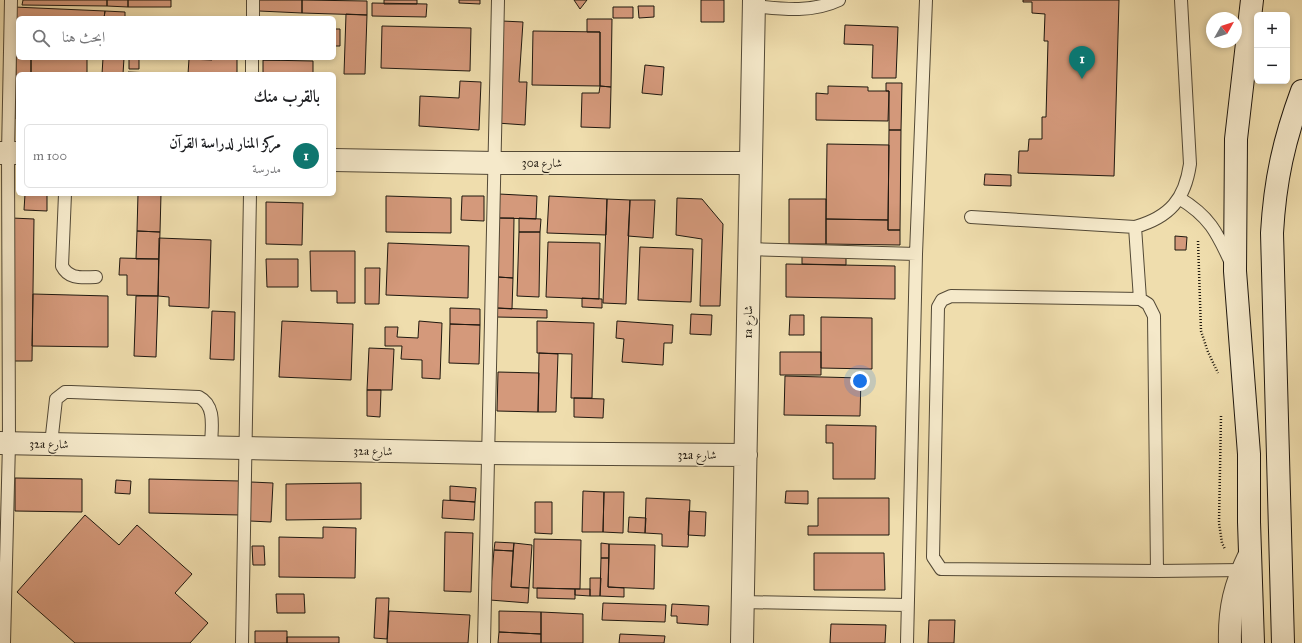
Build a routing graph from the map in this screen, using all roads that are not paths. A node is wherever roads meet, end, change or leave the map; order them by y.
1 (10, 0) edge
2 (254, 0) edge
3 (498, 0) edge
4 (839, 0) edge
5 (926, 0) edge
6 (1181, 0) edge
7 (754, 3) edge
8 (1254, 5) edge
9 (253, 16) edge
10 (252, 60) edge
11 (252, 72) edge
12 (1302, 91) edge
13 (9, 153) edge
14 (336, 160) edge
15 (494, 163) junction
16 (751, 163) junction
17 (65, 196) edge
18 (250, 196) edge
19 (1179, 198) junction
20 (971, 217) dead end
21 (1135, 227) junction
22 (750, 249) junction
23 (916, 254) junction
24 (1235, 272) junction
25 (96, 277) dead end
26 (1140, 299) junction
27 (4, 443) edge
28 (51, 444) junction
29 (211, 447) junction
30 (245, 448) junction
31 (488, 453) junction
32 (746, 455) junction
33 (1246, 562) junction
34 (1157, 571) junction
35 (743, 602) junction
36 (908, 605) junction
37 (4, 643) edge
38 (242, 643) edge
39 (484, 643) edge
40 (742, 643) edge
41 (907, 643) edge
42 (1230, 643) edge
43 (1253, 643) edge
44 (1283, 643) edge

1 - 13 lane
2 - 9 lane
3 - 15 lane
4 - 7 lane
5 - 23 lane
6 - 19 lane
7 - 16 street, 1a شارع
8 - 24 street
10 - 11 lane
12 - 44 street
13 - 27 lane
14 - 15 street, 30a شارع
15 - 16 street, 30a شارع
15 - 31 lane
16 - 22 street, 1a شارع
17 - 25 lane
18 - 30 lane
19 - 21 lane
19 - 24 lane
20 - 21 lane
21 - 26 lane
22 - 23 lane
22 - 32 street, 1a شارع
23 - 36 lane
24 - 33 street
26 - 34 lane
26 - 34 lane
27 - 28 street, 32a شارع
27 - 37 lane
28 - 29 street, 32a شارع
28 - 29 lane
29 - 30 street, 32a شارع
30 - 31 street, 32a شارع
30 - 38 lane
31 - 32 street, 32a شارع
31 - 39 lane
32 - 35 street, 1a شارع
33 - 34 lane
33 - 42 street
33 - 43 street
35 - 36 lane
35 - 40 street, 1a شارع
36 - 41 lane

